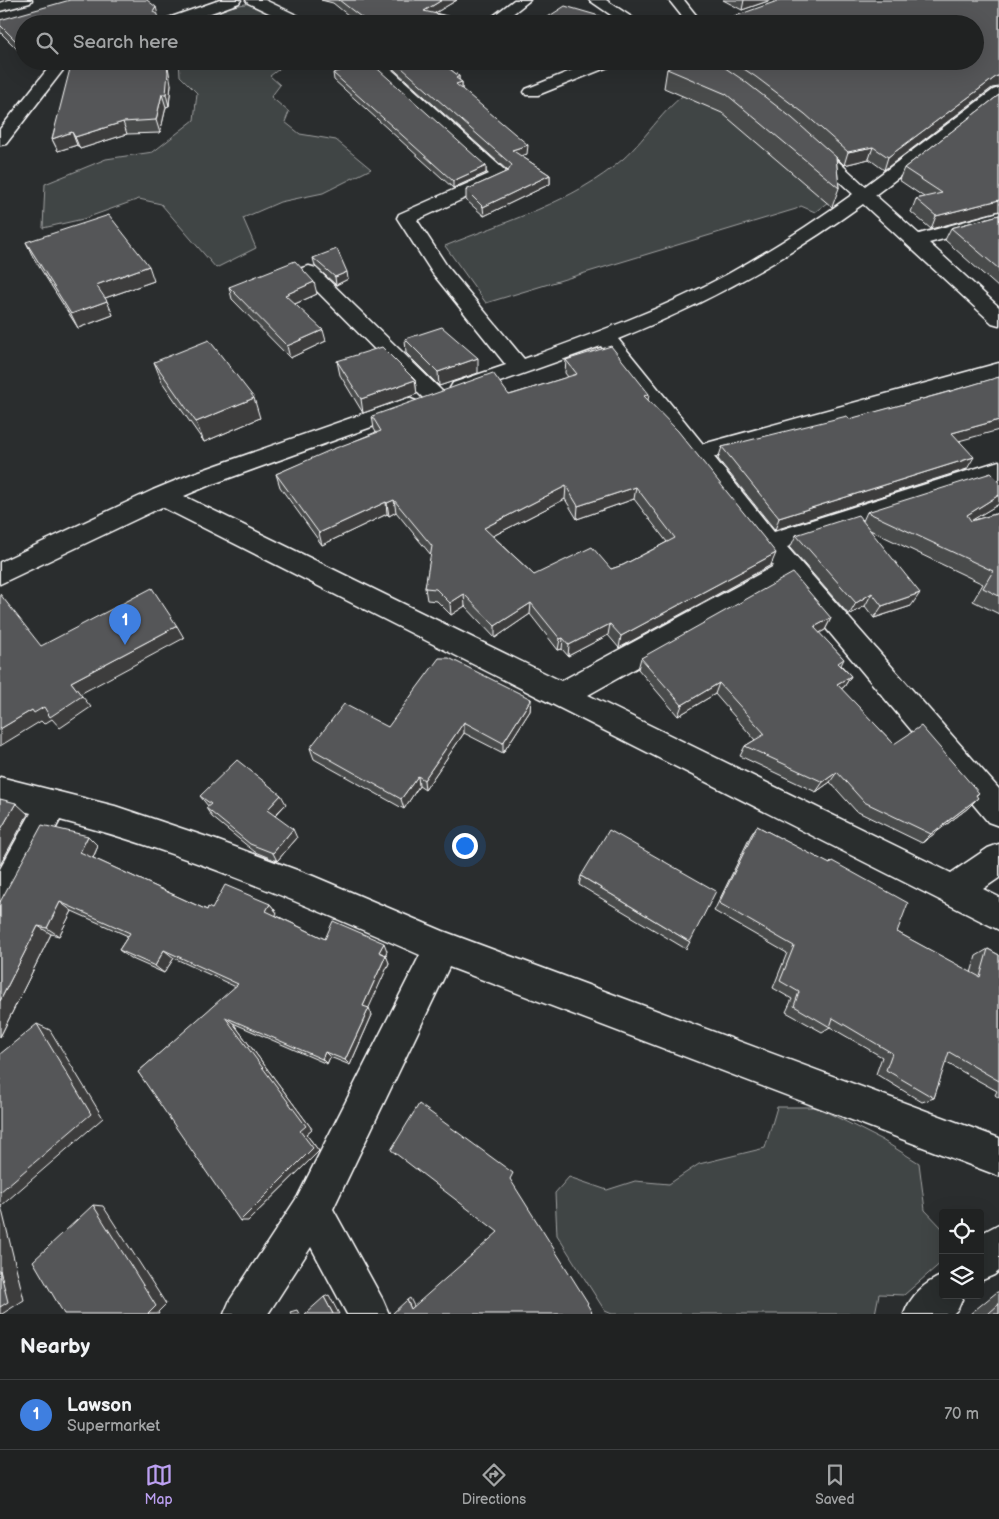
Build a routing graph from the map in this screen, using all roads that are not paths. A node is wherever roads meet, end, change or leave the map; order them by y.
1 (25, 0) edge
2 (234, 0) edge
3 (253, 0) edge
4 (523, 0) edge
5 (622, 0) edge
6 (676, 0) edge
7 (601, 3) edge
8 (0, 7) edge
9 (37, 10) edge
10 (20, 15) edge
11 (191, 15) edge
12 (285, 15) edge
13 (502, 15) edge
14 (620, 15) edge
15 (688, 15) edge
16 (15, 17) edge
17 (0, 21) edge
18 (53, 70) edge
19 (383, 70) edge
20 (586, 70) edge
21 (532, 92) dead end
22 (999, 94) edge
23 (6, 119) edge
24 (794, 132) edge
25 (0, 140) edge
26 (863, 194) junction
27 (999, 218) edge
28 (916, 241) junction
29 (309, 272) dead end
30 (999, 318) edge
31 (605, 337) junction
32 (520, 368) junction
33 (999, 370) edge
34 (435, 397) junction
35 (699, 453) junction
36 (999, 470) edge
37 (162, 496) junction
38 (769, 543) junction
39 (792, 568) junction
40 (0, 574) edge
41 (560, 696) junction
42 (0, 791) edge
43 (53, 803) junction
44 (999, 812) edge
45 (999, 859) edge
46 (953, 891) junction
47 (0, 901) edge
48 (999, 914) edge
49 (441, 947) junction
50 (999, 1157) edge
51 (312, 1210) junction
52 (999, 1244) edge
53 (984, 1257) edge
54 (940, 1299) edge
55 (244, 1314) edge
56 (369, 1314) edge
57 (924, 1314) edge

1 - 8 street
2 - 11 street
3 - 12 street
4 - 13 street
5 - 7 street
6 - 15 street
7 - 14 street
9 - 10 street
16 - 17 street
18 - 23 street
19 - 32 street
20 - 21 street
22 - 26 street
23 - 25 street
24 - 26 street
26 - 28 street
26 - 31 street
27 - 28 street
28 - 30 street
29 - 34 street
31 - 32 street
31 - 35 street
32 - 34 street
33 - 35 street
34 - 37 street
35 - 38 street
36 - 38 street
37 - 40 street
37 - 41 street
38 - 39 street
39 - 41 street
39 - 44 street
41 - 46 street
42 - 43 street
43 - 47 street
43 - 49 street
45 - 46 street
46 - 48 street
49 - 50 street
49 - 51 street
51 - 55 street
51 - 56 street
52 - 53 street
54 - 57 street

